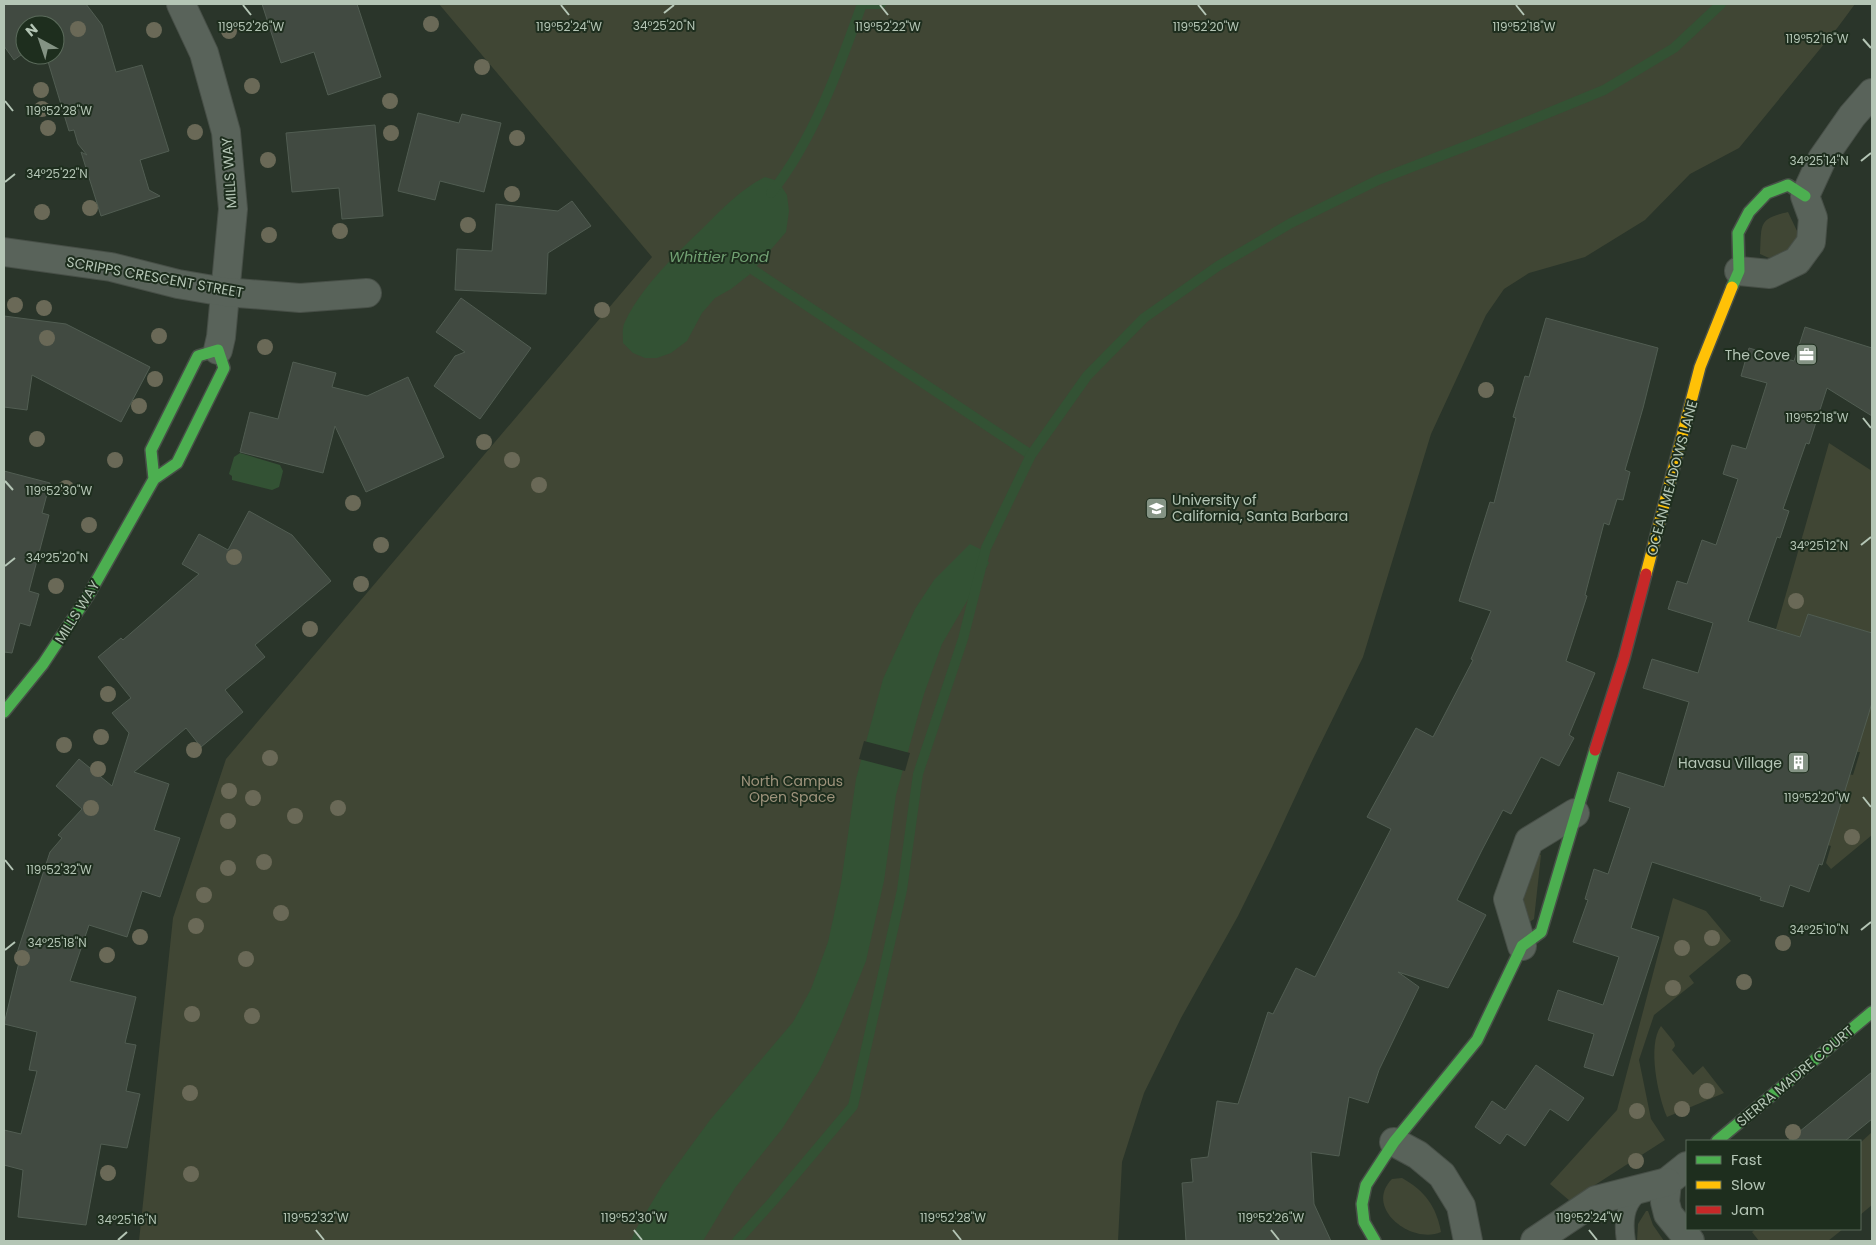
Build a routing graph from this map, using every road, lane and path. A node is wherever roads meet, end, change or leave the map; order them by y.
1 (181, 4) edge
2 (1872, 93) edge
3 (1805, 196) junction
4 (4, 252) edge
5 (1739, 271) junction
6 (225, 292) junction
7 (367, 293) dead end
8 (218, 350) junction
9 (154, 479) junction
10 (4, 712) edge
11 (1575, 813) junction
12 (1522, 946) junction
13 (1872, 1012) edge
14 (1718, 1140) edge
15 (1394, 1142) junction
16 (1677, 1174) edge
17 (1375, 1241) edge
18 (1468, 1241) edge
19 (1535, 1241) edge
20 (1626, 1241) edge
21 (1690, 1241) edge

1 - 6 street, MILLS WAY
2 - 3 street
3 - 5 street, OCEAN MEADOWS LANE
3 - 5 street
4 - 6 street, SCRIPPS CRESCENT STREET
5 - 11 street, OCEAN MEADOWS LANE
6 - 7 street, SCRIPPS CRESCENT STREET
6 - 8 street, MILLS WAY
8 - 9 street, MILLS WAY
8 - 9 street
9 - 10 street, MILLS WAY
11 - 12 street, OCEAN MEADOWS LANE
11 - 12 street
12 - 15 street, OCEAN MEADOWS LANE
13 - 14 street, SIERRA MADRE COURT
15 - 17 street, OCEAN MEADOWS LANE
15 - 18 street
16 - 19 street
16 - 20 lane
16 - 21 street

